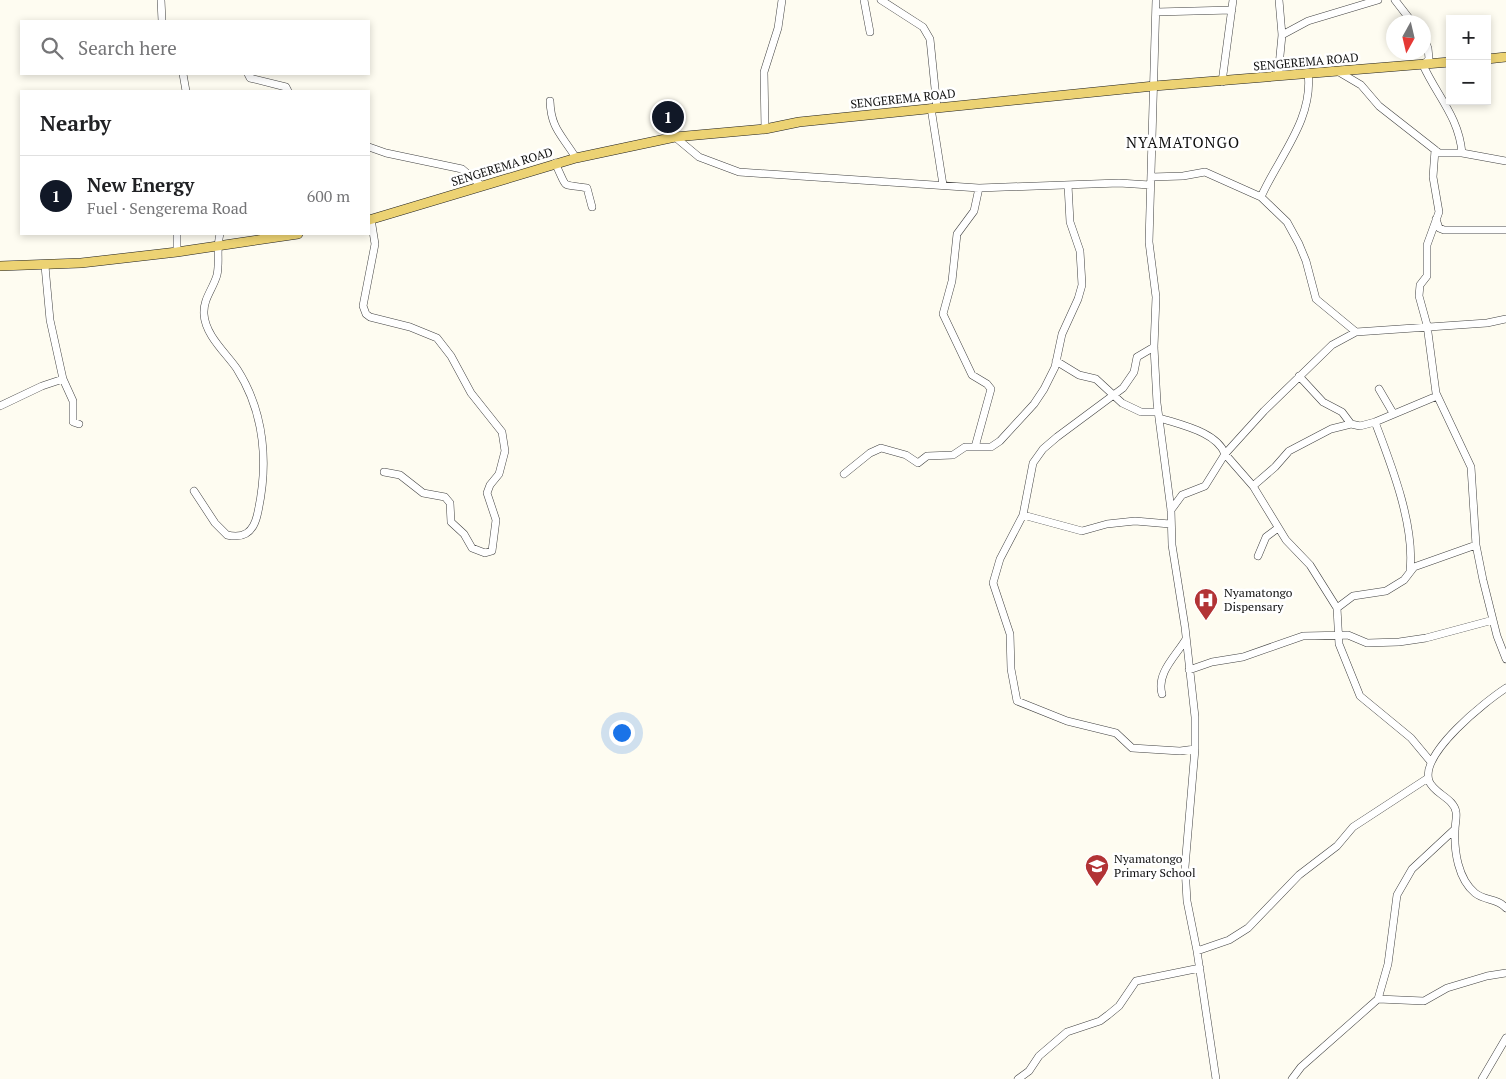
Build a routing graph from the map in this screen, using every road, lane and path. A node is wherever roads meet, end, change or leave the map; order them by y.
1 (161, 0) edge
2 (782, 0) edge
3 (864, 0) edge
4 (881, 0) edge
5 (1156, 0) edge
6 (1233, 0) edge
7 (1279, 0) edge
8 (1378, 0) edge
9 (1395, 0) edge
10 (1232, 10) junction
11 (1156, 12) junction
12 (1407, 15) edge
13 (162, 20) edge
14 (870, 32) dead end
15 (1282, 35) junction
16 (1506, 57) edge
17 (1491, 59) edge
18 (1428, 60) edge
19 (1446, 62) edge
20 (1423, 65) junction
21 (1339, 72) junction
22 (1308, 73) junction
23 (183, 75) edge
24 (248, 75) edge
25 (1278, 76) junction
26 (1222, 82) junction
27 (1154, 86) junction
28 (186, 90) edge
29 (288, 90) edge
30 (550, 101) dead end
31 (934, 108) junction
32 (765, 129) junction
33 (674, 137) junction
34 (370, 147) edge
35 (1435, 150) junction
36 (1462, 153) junction
37 (576, 158) junction
38 (1506, 160) edge
39 (555, 163) junction
40 (1150, 181) junction
41 (943, 185) junction
42 (1068, 185) junction
43 (482, 186) junction
44 (979, 188) junction
45 (1261, 197) junction
46 (592, 207) dead end
47 (1436, 218) junction
48 (370, 219) edge
49 (1506, 230) edge
50 (178, 235) edge
51 (220, 235) edge
52 (291, 235) edge
53 (217, 246) junction
54 (177, 252) junction
55 (0, 266) edge
56 (45, 266) junction
57 (1506, 319) edge
58 (1427, 326) junction
59 (1356, 332) junction
60 (1154, 347) junction
61 (1056, 361) junction
62 (1299, 376) junction
63 (63, 379) junction
64 (1379, 389) dead end
65 (1438, 396) junction
66 (1114, 397) junction
67 (0, 406) edge
68 (1394, 413) junction
69 (1159, 415) junction
70 (1376, 422) junction
71 (79, 424) dead end
72 (1351, 424) junction
73 (975, 447) junction
74 (1225, 454) junction
75 (384, 472) dead end
76 (844, 474) dead end
77 (1253, 486) junction
78 (194, 491) dead end
79 (1171, 510) junction
80 (1023, 515) junction
81 (1170, 524) junction
82 (1278, 528) junction
83 (1476, 544) junction
84 (1258, 556) dead end
85 (1410, 570) junction
86 (1337, 608) junction
87 (1493, 620) junction
88 (1338, 635) junction
89 (1186, 636) junction
90 (1506, 659) edge
91 (1189, 670) junction
92 (1506, 688) edge
93 (1162, 694) dead end
94 (1195, 749) junction
95 (1432, 762) junction
96 (1428, 778) junction
97 (1454, 829) junction
98 (1506, 908) edge
99 (1197, 951) junction
100 (1200, 968) junction
101 (1506, 973) edge
102 (1378, 998) junction
103 (1506, 1038) edge
104 (1018, 1079) edge
105 (1216, 1079) edge
106 (1292, 1079) edge
107 (1482, 1079) edge

1 - 13 street
2 - 32 street
3 - 14 street
4 - 31 street
5 - 11 street
6 - 10 street
7 - 15 street
8 - 15 street
9 - 12 street
10 - 11 street
10 - 26 street
11 - 27 street
15 - 25 street
16 - 17 main road
18 - 20 street
19 - 20 main road, SENGEREMA ROAD
20 - 21 main road, SENGEREMA ROAD
20 - 36 street
21 - 22 main road, SENGEREMA ROAD
21 - 35 street
22 - 25 main road, SENGEREMA ROAD
22 - 45 street
23 - 28 street
24 - 29 street
25 - 26 main road, SENGEREMA ROAD
26 - 27 main road, SENGEREMA ROAD
27 - 31 main road, SENGEREMA ROAD
27 - 40 street
30 - 37 street
31 - 32 main road, SENGEREMA ROAD
31 - 41 street
32 - 33 main road, SENGEREMA ROAD
33 - 37 main road, SENGEREMA ROAD
33 - 41 street
34 - 43 street
35 - 36 street
35 - 47 street
36 - 38 street
37 - 39 main road, SENGEREMA ROAD
39 - 43 main road, SENGEREMA ROAD
39 - 46 street
40 - 42 street
40 - 45 street
40 - 60 street
41 - 44 street
42 - 44 street
42 - 61 street
43 - 48 main road, SENGEREMA ROAD
44 - 73 street
45 - 59 street
47 - 49 street
47 - 58 street
48 - 75 street
50 - 54 street
51 - 53 street
52 - 53 main road
53 - 54 main road
53 - 78 street
54 - 56 main road
55 - 56 main road
56 - 63 street
57 - 58 street
58 - 59 street
58 - 65 street
59 - 62 street
60 - 66 street
60 - 69 street
61 - 66 street
61 - 73 street
62 - 72 street
62 - 74 street
63 - 67 street
63 - 71 street
64 - 68 street
65 - 68 street
65 - 83 street
66 - 69 street
66 - 80 street
68 - 70 street
69 - 74 street
69 - 79 street
70 - 72 street
70 - 85 street
72 - 77 street
73 - 76 street
74 - 77 street
74 - 79 street
77 - 82 street
79 - 81 street
80 - 81 street
80 - 94 street
81 - 89 street
82 - 84 street
82 - 86 street
83 - 85 street
83 - 87 street
85 - 86 street
86 - 88 street
87 - 88 street
87 - 90 street
88 - 91 street
88 - 95 street
89 - 91 street
89 - 93 street
91 - 94 street
92 - 95 street
94 - 99 street
95 - 96 street
96 - 97 street
96 - 99 street
97 - 98 street
97 - 102 street
99 - 100 street
100 - 104 street
100 - 105 street
101 - 102 street
102 - 106 street
103 - 107 street

